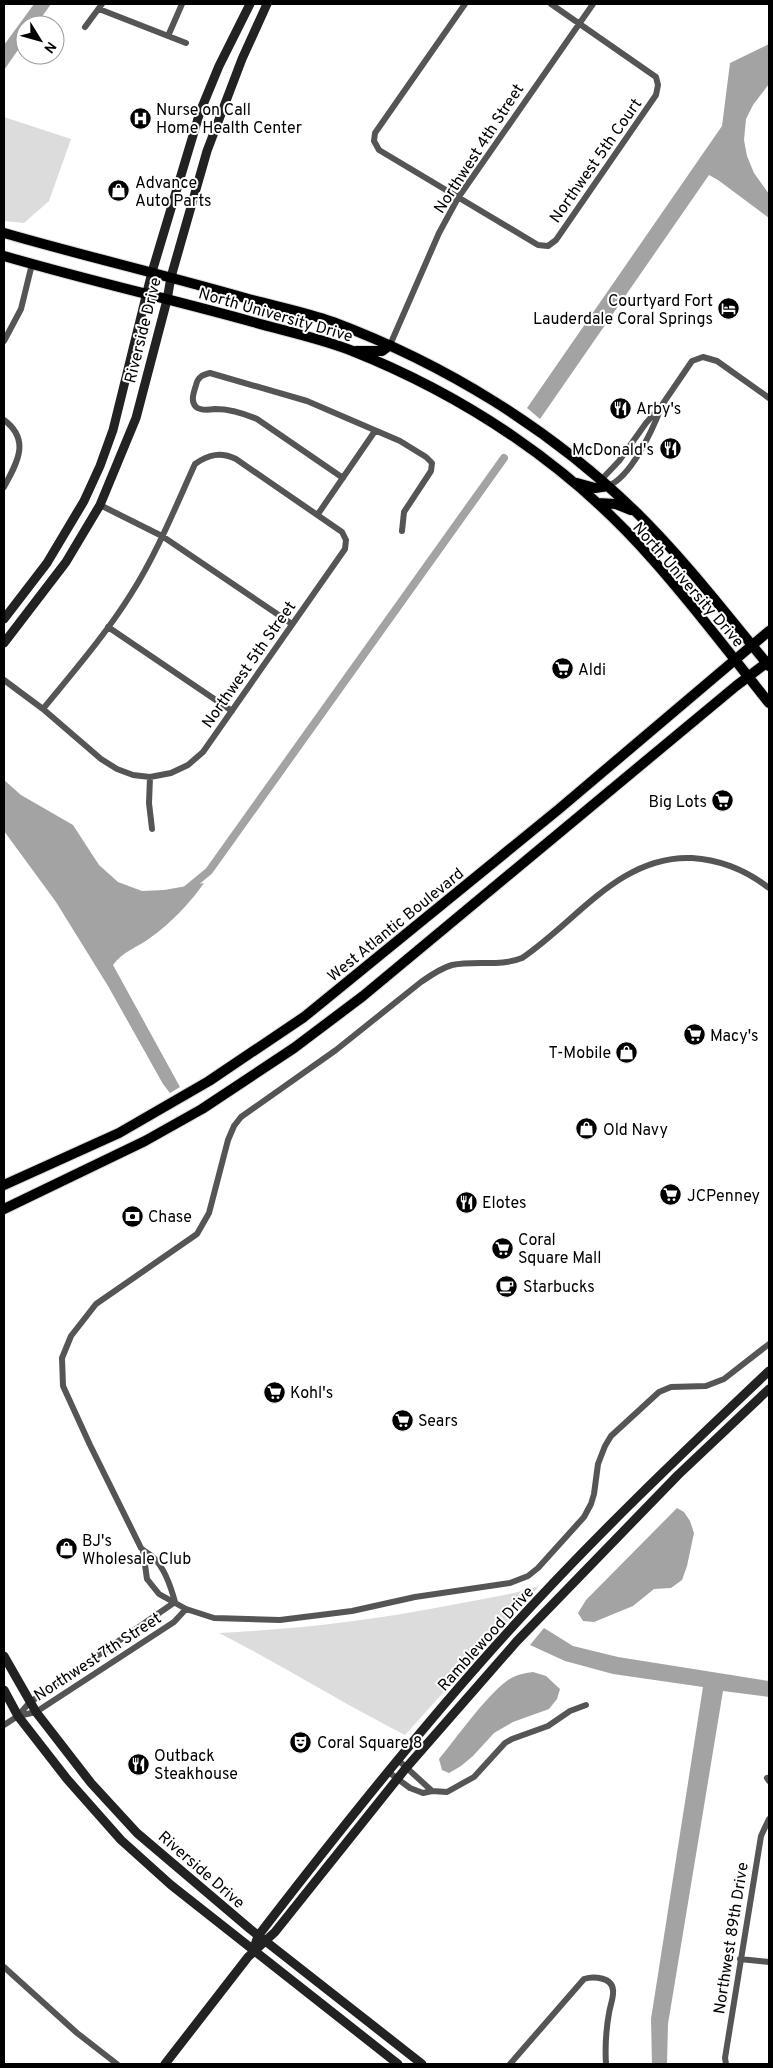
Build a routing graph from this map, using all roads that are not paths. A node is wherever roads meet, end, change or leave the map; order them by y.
1 (182, 4) edge
2 (250, 4) edge
3 (267, 4) edge
4 (465, 4) edge
5 (551, 4) edge
6 (592, 4) edge
7 (100, 6) edge
8 (579, 23) junction
9 (84, 28) dead end
10 (168, 36) junction
11 (186, 43) dead end
12 (458, 198) junction
13 (4, 233) edge
14 (4, 256) edge
15 (32, 264) junction
16 (152, 272) junction
17 (171, 277) junction
18 (148, 294) junction
19 (167, 300) junction
20 (4, 341) edge
21 (390, 345) junction
22 (350, 350) junction
23 (769, 398) edge
24 (662, 405) junction
25 (4, 420) edge
26 (374, 431) junction
27 (343, 478) junction
28 (572, 480) junction
29 (604, 483) junction
30 (4, 487) edge
31 (597, 503) junction
32 (100, 505) junction
33 (636, 512) junction
34 (318, 514) junction
35 (402, 531) dead end
36 (162, 536) junction
37 (4, 619) edge
38 (292, 624) junction
39 (108, 627) junction
40 (769, 632) edge
41 (4, 643) edge
42 (752, 645) junction
43 (734, 659) junction
44 (768, 663) edge
45 (748, 676) junction
46 (4, 680) edge
47 (769, 703) edge
48 (43, 708) junction
49 (232, 711) junction
50 (150, 778) junction
51 (152, 829) dead end
52 (769, 888) edge
53 (4, 1185) edge
54 (4, 1209) edge
55 (769, 1344) edge
56 (769, 1371) edge
57 (769, 1389) edge
58 (143, 1551) junction
59 (175, 1602) junction
60 (186, 1609) junction
61 (4, 1656) edge
62 (4, 1690) edge
63 (29, 1702) junction
64 (586, 1705) dead end
65 (36, 1712) junction
66 (18, 1716) junction
67 (4, 1725) edge
68 (397, 1759) junction
69 (406, 1768) junction
70 (387, 1771) junction
71 (397, 1779) junction
72 (432, 1791) junction
73 (769, 1819) edge
74 (258, 1936) junction
75 (267, 1941) junction
76 (253, 1951) junction
77 (740, 1959) junction
78 (769, 1962) edge
79 (4, 1967) edge
80 (117, 2064) edge
81 (165, 2064) edge
82 (398, 2064) edge
83 (422, 2064) edge
84 (510, 2064) edge
85 (606, 2064) edge
86 (726, 2064) edge

1 - 10 street
2 - 16 street, Riverside Drive
3 - 17 street, Riverside Drive
4 - 12 street
5 - 8 street
6 - 8 street, Northwest 4th Street
7 - 9 street
7 - 10 street
8 - 12 street, Northwest 4th Street
8 - 12 street, Northwest 5th Court
10 - 11 street
12 - 21 street, Northwest 4th Street
13 - 16 main road, North University Drive
14 - 15 main road, North University Drive
15 - 18 main road, North University Drive
15 - 20 street
16 - 17 main road, North University Drive
16 - 18 street, Riverside Drive
17 - 19 street, Riverside Drive
17 - 21 main road, North University Drive
18 - 19 main road, North University Drive
18 - 37 street, Riverside Drive
19 - 22 main road, North University Drive
19 - 32 street, Riverside Drive
21 - 22 main road
21 - 29 main road, North University Drive
22 - 28 main road, North University Drive
23 - 24 street
24 - 29 street
24 - 29 street
25 - 30 street
26 - 27 street
26 - 27 street
26 - 35 street
27 - 34 street
28 - 29 main road
28 - 31 main road, North University Drive
29 - 33 main road, North University Drive
31 - 33 main road
31 - 43 main road, North University Drive
32 - 36 street
32 - 41 street, Riverside Drive
33 - 42 main road, North University Drive
34 - 36 street
34 - 38 street, Northwest 5th Street
36 - 38 street
36 - 39 street
38 - 49 street, Northwest 5th Street
39 - 48 street
39 - 49 street
40 - 42 main road, West Atlantic Boulevard
42 - 43 main road, West Atlantic Boulevard
42 - 44 main road, North University Drive
43 - 45 main road, North University Drive
43 - 53 main road, West Atlantic Boulevard
44 - 45 main road
45 - 47 main road, North University Drive
45 - 54 main road
46 - 48 street
48 - 50 street
49 - 50 street, Northwest 5th Street
50 - 51 street
52 - 58 street
55 - 60 street
56 - 68 street, Ramblewood Drive
57 - 69 street, Ramblewood Drive
58 - 59 street
58 - 59 street
59 - 60 street
59 - 63 street, Northwest 7th Street
60 - 65 street, Northwest 7th Street
61 - 63 street, Riverside Drive
62 - 66 street, Riverside Drive
63 - 65 street, Riverside Drive
63 - 66 street, Northwest 7th Street
64 - 72 street
65 - 66 street, Northwest 7th Street
65 - 74 street, Riverside Drive
66 - 67 street, Northwest 7th Street
66 - 76 street, Riverside Drive
68 - 69 street
68 - 70 street, Ramblewood Drive
69 - 71 street, Ramblewood Drive
69 - 72 street
70 - 71 street
70 - 74 street, Ramblewood Drive
71 - 72 street
71 - 75 street, Ramblewood Drive
73 - 77 street, Northwest 89th Drive
74 - 75 street, Riverside Drive
74 - 76 street, Ramblewood Drive
75 - 76 street, Ramblewood Drive
75 - 83 street, Riverside Drive
76 - 81 street, Ramblewood Drive
76 - 82 street, Riverside Drive
77 - 78 street
77 - 86 street, Northwest 89th Drive
79 - 80 street
84 - 85 street

